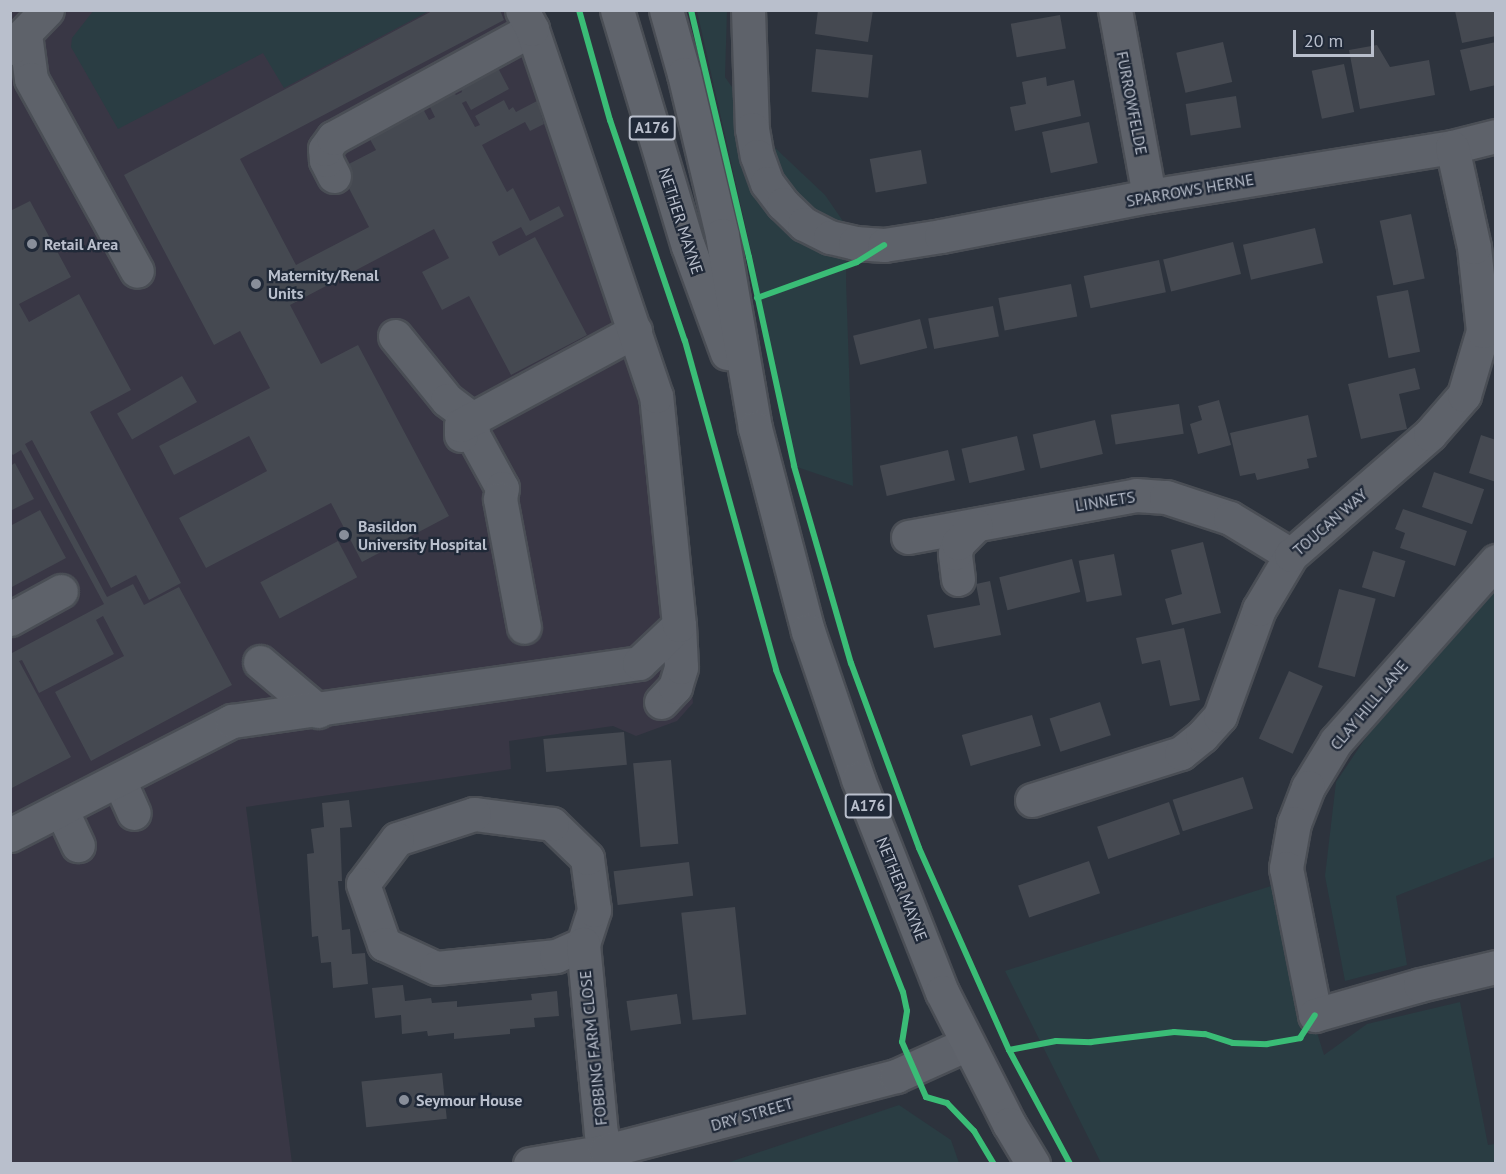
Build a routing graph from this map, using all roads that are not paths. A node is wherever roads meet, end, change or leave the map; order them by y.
1 (47, 10) edge
2 (617, 10) edge
3 (666, 10) edge
4 (748, 10) edge
5 (1115, 10) edge
6 (527, 20) edge
7 (18, 41) edge
8 (1496, 136) edge
9 (1452, 147) junction
10 (334, 176) dead end
11 (1149, 196) junction
12 (136, 271) dead end
13 (635, 331) junction
14 (395, 336) dead end
15 (472, 419) junction
16 (755, 428) junction
17 (976, 525) junction
18 (908, 537) dead end
19 (1291, 555) junction
20 (1496, 561) edge
21 (958, 579) dead end
22 (61, 591) dead end
23 (10, 619) edge
24 (679, 625) junction
25 (524, 627) dead end
26 (260, 662) dead end
27 (661, 702) dead end
28 (318, 711) junction
29 (119, 780) junction
30 (1032, 800) dead end
31 (61, 809) junction
32 (134, 813) dead end
33 (10, 835) edge
34 (78, 845) dead end
35 (583, 944) junction
36 (1496, 967) edge
37 (968, 1044) junction
38 (606, 1151) junction
39 (530, 1164) edge
40 (1033, 1164) edge

1 - 7 street
2 - 16 main road, NETHER MAYNE / A176
3 - 16 main road, NETHER MAYNE / A176
4 - 11 street, SPARROWS HERNE
5 - 11 street, FURROWFELDE
6 - 10 street
6 - 13 street
7 - 12 street
8 - 9 street, SPARROWS HERNE
9 - 11 street, SPARROWS HERNE
9 - 19 street, TOUCAN WAY
13 - 15 street
13 - 24 street
14 - 15 street
15 - 25 street
16 - 37 main road, NETHER MAYNE / A176
17 - 18 street, LINNETS
17 - 19 street, LINNETS
17 - 21 street
19 - 30 street, TOUCAN WAY
20 - 36 street, CLAY HILL LANE
22 - 23 street
24 - 27 street
24 - 28 street
26 - 28 street
28 - 29 street
29 - 31 street
29 - 32 street
31 - 33 street
31 - 34 street
35 - 35 street, FOBBING FARM CLOSE
35 - 38 street, FOBBING FARM CLOSE
37 - 38 street, DRY STREET
37 - 40 main road, NETHER MAYNE / A176
38 - 39 street, DRY STREET

